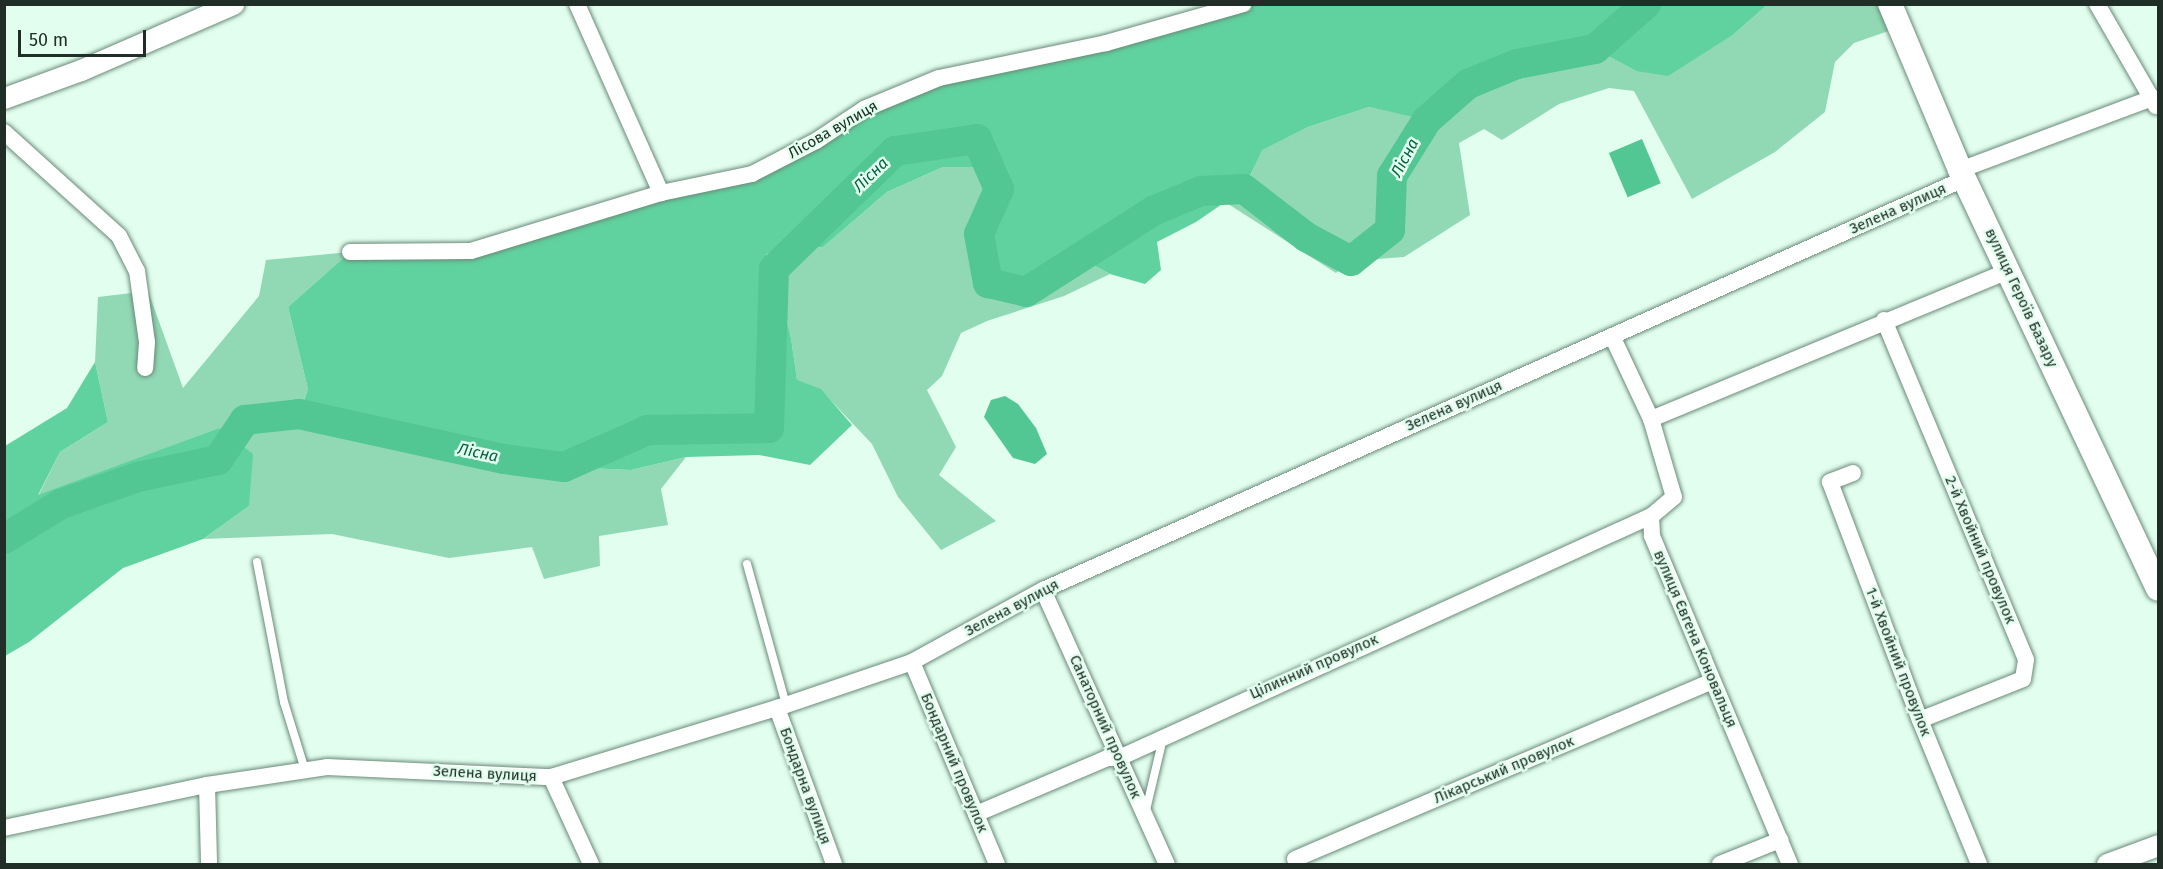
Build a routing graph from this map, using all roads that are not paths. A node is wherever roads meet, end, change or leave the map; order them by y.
1 (233, 4) edge
2 (577, 4) edge
3 (1244, 4) edge
4 (1890, 4) edge
5 (2097, 4) edge
6 (4, 98) edge
7 (2157, 104) edge
8 (4, 132) edge
9 (1962, 175) junction
10 (661, 193) junction
11 (350, 252) dead end
12 (2008, 271) junction
13 (1884, 320) junction
14 (1612, 336) junction
15 (145, 368) dead end
16 (1651, 419) junction
17 (1853, 473) dead end
18 (1651, 516) junction
19 (257, 562) dead end
20 (747, 564) dead end
21 (2158, 589) edge
22 (1043, 590) junction
23 (912, 662) junction
24 (1712, 681) junction
25 (781, 706) junction
26 (1920, 720) junction
27 (1163, 737) junction
28 (1119, 758) junction
29 (304, 770) junction
30 (551, 777) junction
31 (207, 785) junction
32 (976, 814) junction
33 (1145, 815) junction
34 (4, 828) edge
35 (1780, 840) junction
36 (2158, 845) edge
37 (1295, 859) dead end
38 (209, 864) edge
39 (591, 864) edge
40 (834, 864) edge
41 (997, 864) edge
42 (1167, 864) edge
43 (1720, 864) edge
44 (1790, 864) edge
45 (1979, 864) edge
46 (2107, 864) edge

1 - 6 street
2 - 10 street
3 - 10 street, Лісова вулиця
4 - 9 main road, вулиця Героїв Базару
5 - 7 street
7 - 9 street, Зелена вулиця
8 - 15 street
9 - 12 main road, вулиця Героїв Базару
9 - 14 street, Зелена вулиця
10 - 11 street, Лісова вулиця
12 - 13 street
12 - 21 main road, вулиця Героїв Базару
13 - 16 street
13 - 26 street, 2-й Хвойний провулок
14 - 16 street
14 - 22 street, Зелена вулиця
16 - 18 street
17 - 26 street, 1-й Хвойний провулок
18 - 24 street, вулиця Євгена Коновальця
18 - 27 street, Цілинний провулок
19 - 29 lane
20 - 25 lane
22 - 23 street, Зелена вулиця
22 - 28 street, Санаторний провулок
23 - 25 street, Зелена вулиця
23 - 32 street, Бондарний провулок
24 - 35 street, вулиця Євгена Коновальця
24 - 37 street, Лікарський провулок
25 - 30 street, Зелена вулиця
25 - 40 street, Бондарна вулиця
26 - 45 street, 1-й Хвойний провулок
27 - 28 street, Цілинний провулок
27 - 33 lane
28 - 32 street, Цілинний провулок
28 - 33 street, Санаторний провулок
29 - 30 street, Зелена вулиця
29 - 31 street, Зелена вулиця
30 - 39 street
31 - 34 street, Зелена вулиця
31 - 38 street
32 - 41 street, Бондарний провулок
33 - 42 street, Санаторний провулок
35 - 43 street
35 - 44 street, вулиця Євгена Коновальця
36 - 46 street

